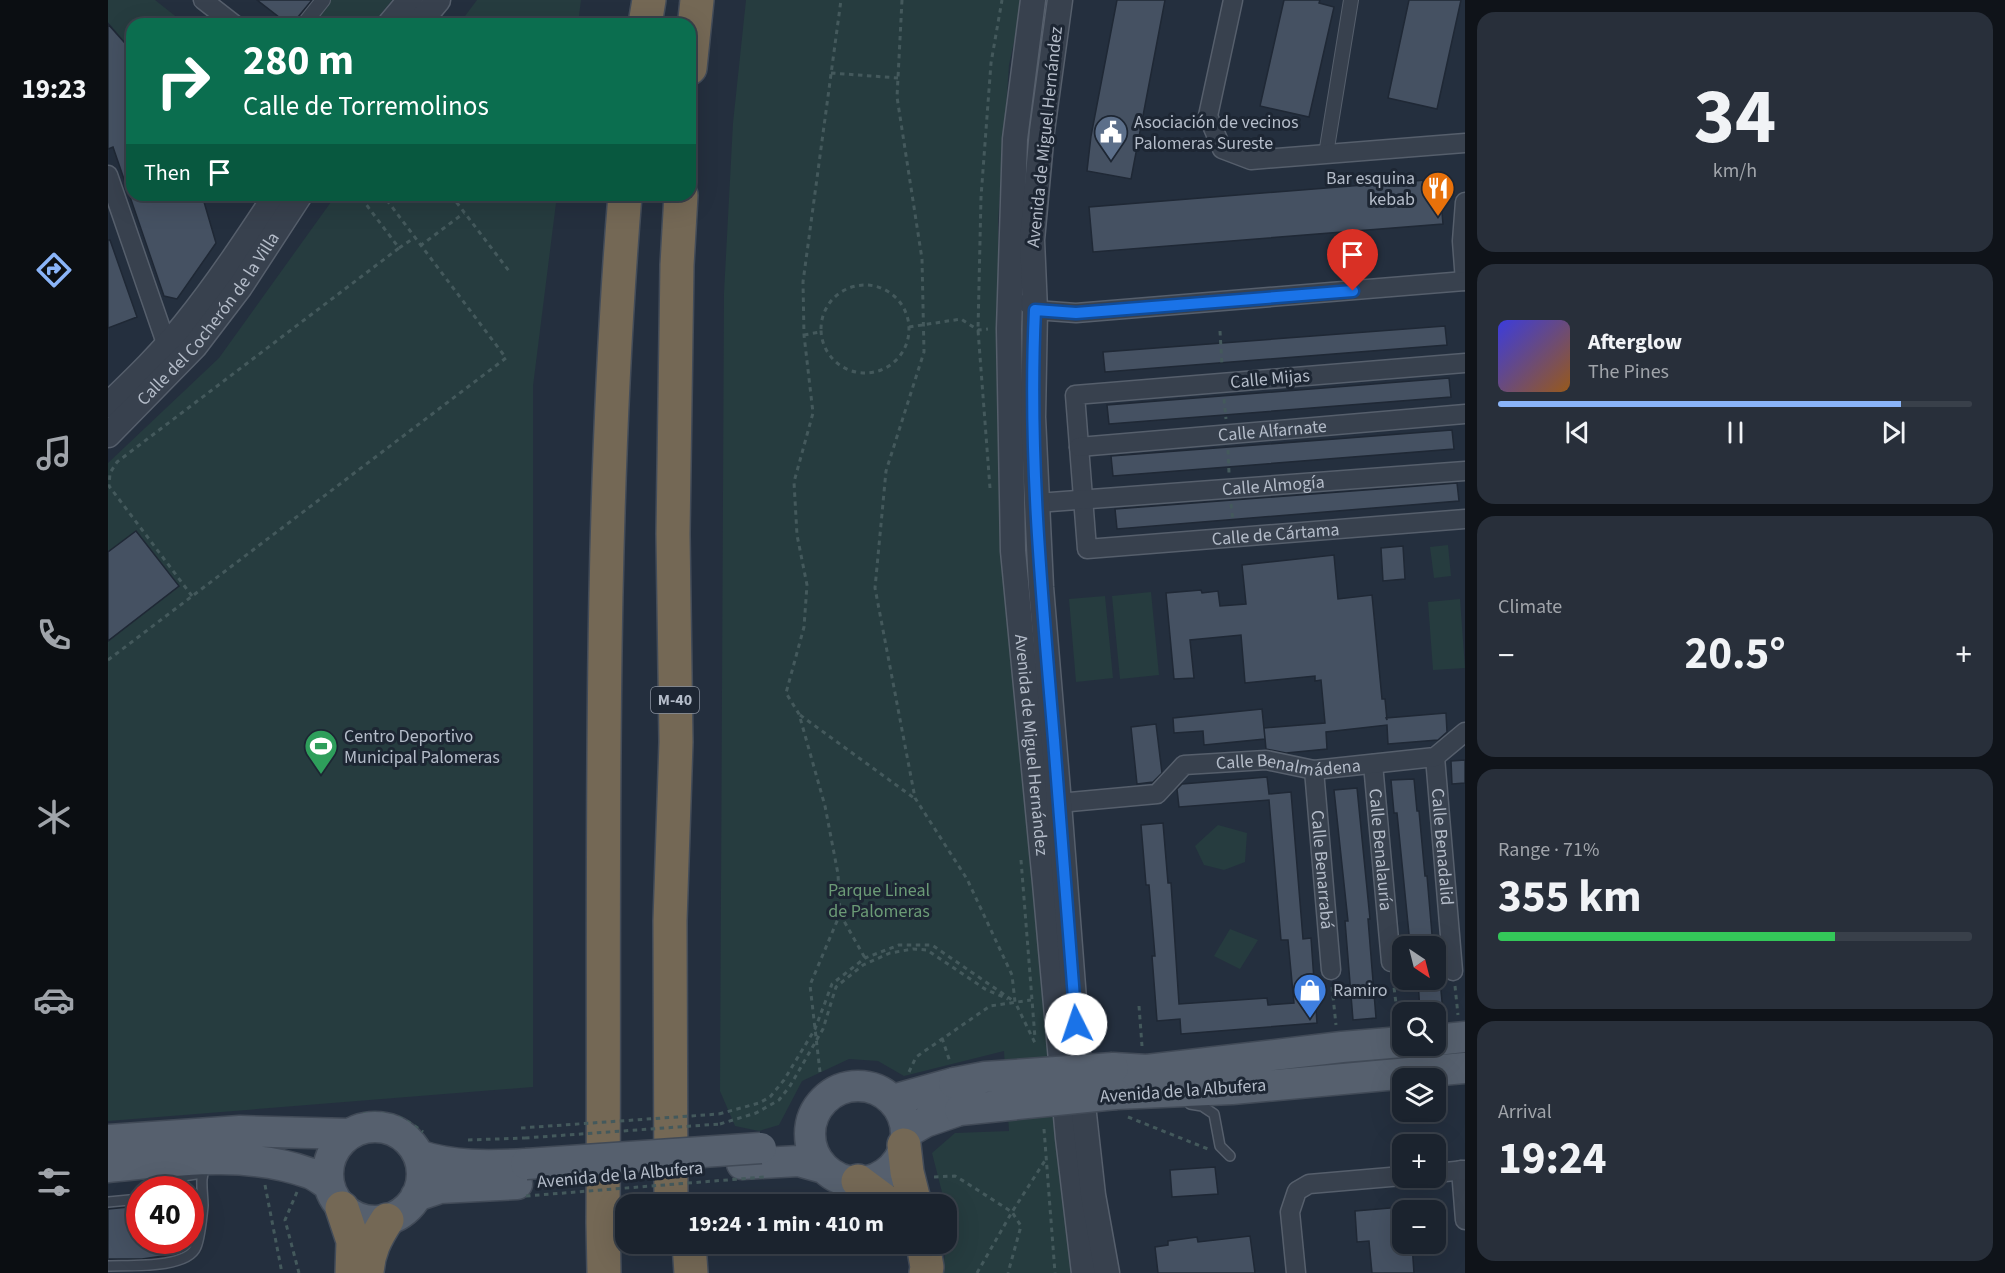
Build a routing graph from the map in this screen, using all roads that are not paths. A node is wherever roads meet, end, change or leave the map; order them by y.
1 (203, 0) edge
2 (323, 0) edge
3 (410, 0) edge
4 (438, 0) edge
5 (649, 0) edge
6 (697, 0) edge
7 (1033, 0) edge
8 (1060, 0) edge
9 (1233, 0) edge
10 (1350, 0) edge
11 (226, 18) edge
12 (309, 18) edge
13 (395, 18) edge
14 (423, 18) edge
15 (646, 18) edge
16 (695, 18) edge
17 (1465, 143) edge
18 (1326, 154) junction
19 (108, 175) edge
20 (272, 201) edge
21 (296, 201) edge
22 (625, 201) edge
23 (681, 201) edge
24 (1465, 202) edge
25 (1013, 215) junction
26 (1465, 281) edge
27 (1035, 310) junction
28 (167, 346) junction
29 (1465, 363) edge
30 (108, 405) edge
31 (1465, 414) edge
32 (108, 435) edge
33 (1079, 447) junction
34 (1465, 471) edge
35 (1083, 500) junction
36 (1037, 503) junction
37 (1465, 519) edge
38 (1465, 732) edge
39 (1435, 758) junction
40 (1373, 764) junction
41 (1314, 770) junction
42 (1059, 803) junction
43 (604, 871) junction
44 (670, 921) junction
45 (1391, 962) road end
46 (1331, 970) road end
47 (1453, 971) road end
48 (1392, 1043) edge
49 (1216, 1052) dead end
50 (1465, 1068) edge
51 (955, 1086) junction
52 (900, 1088) junction
53 (1116, 1093) junction
54 (1170, 1101) dead end
55 (1180, 1103) dead end
56 (355, 1124) junction
57 (811, 1124) junction
58 (905, 1139) junction
59 (108, 1140) edge
60 (421, 1144) junction
61 (1230, 1156) dead end
62 (756, 1163) junction
63 (205, 1166) junction
64 (108, 1167) edge
65 (824, 1168) junction
66 (525, 1170) junction
67 (1463, 1170) edge
68 (1446, 1172) edge
69 (180, 1176) edge
70 (1392, 1177) edge
71 (858, 1181) junction
72 (919, 1192) edge
73 (671, 1194) edge
74 (686, 1194) edge
75 (876, 1194) edge
76 (416, 1196) junction
77 (335, 1197) junction
78 (126, 1200) edge
79 (108, 1202) edge
80 (387, 1220) junction
81 (1465, 1220) edge
82 (671, 1254) edge
83 (690, 1254) edge
84 (907, 1254) edge
85 (924, 1254) edge
86 (108, 1266) edge
87 (352, 1273) edge
88 (367, 1273) edge
89 (584, 1273) edge
90 (604, 1273) edge
91 (671, 1273) edge
92 (692, 1273) edge
93 (908, 1273) edge
94 (926, 1273) edge
95 (1084, 1273) edge
96 (1107, 1273) edge
97 (1296, 1273) edge

1 - 11 street
2 - 12 street
3 - 13 street
4 - 14 street
5 - 15 highway
6 - 16 highway
7 - 25 street, Avenida de Miguel Hernández
8 - 27 street, Avenida de Miguel Hernández
9 - 18 street
10 - 18 street
17 - 18 street
19 - 28 street
20 - 28 street, Calle del Cocherón de la Villa
21 - 32 street, Calle del Cocherón de la Villa
22 - 43 highway
23 - 44 highway, M-40
24 - 26 street
25 - 27 street, Avenida de Miguel Hernández
25 - 95 street, Avenida de Miguel Hernández
26 - 27 street
27 - 36 street, Avenida de Miguel Hernández
28 - 30 street, Calle del Cocherón de la Villa
29 - 33 street, Calle Mijas
31 - 33 street, Calle Alfarnate
33 - 35 street
34 - 35 street, Calle Almogía
35 - 36 street, Calle Almogía
35 - 37 street, Calle de Cártama
36 - 42 street, Avenida de Miguel Hernández
38 - 39 street
39 - 40 street, Calle Benalmádena
39 - 47 street, Calle Benadalid
40 - 41 street, Calle Benalmádena
40 - 45 street, Calle Benalauría
41 - 42 street, Calle Benalmádena
41 - 46 street, Calle Benarrabá
42 - 96 street, Avenida de Miguel Hernández
43 - 89 highway
43 - 90 highway
44 - 73 highway, M-40
44 - 74 highway
48 - 53 main road, Avenida de la Albufera
49 - 53 lane
50 - 53 main road, Avenida de la Albufera
51 - 52 main road, Avenida de la Albufera
51 - 53 main road, Avenida de la Albufera, bridge
51 - 58 main road, Avenida de la Albufera
52 - 57 main road
52 - 58 main road
53 - 54 lane
55 - 61 lane
56 - 59 main road
56 - 60 main road
56 - 77 main road
57 - 62 main road, Avenida de la Albufera
57 - 65 main road
58 - 71 main road
58 - 72 highway
60 - 66 main road, Avenida de la Albufera
60 - 76 main road
62 - 65 main road, Avenida de la Albufera
62 - 66 main road, Avenida de la Albufera, bridge
63 - 64 main road
63 - 69 lane
63 - 77 main road
63 - 86 lane
65 - 71 main road
66 - 76 main road, Avenida de la Albufera
67 - 68 street
67 - 81 street
70 - 97 street
71 - 75 highway
76 - 80 main road
77 - 80 main road
77 - 87 highway
78 - 79 lane
80 - 88 highway
82 - 91 highway
83 - 92 highway
84 - 93 highway
85 - 94 highway

